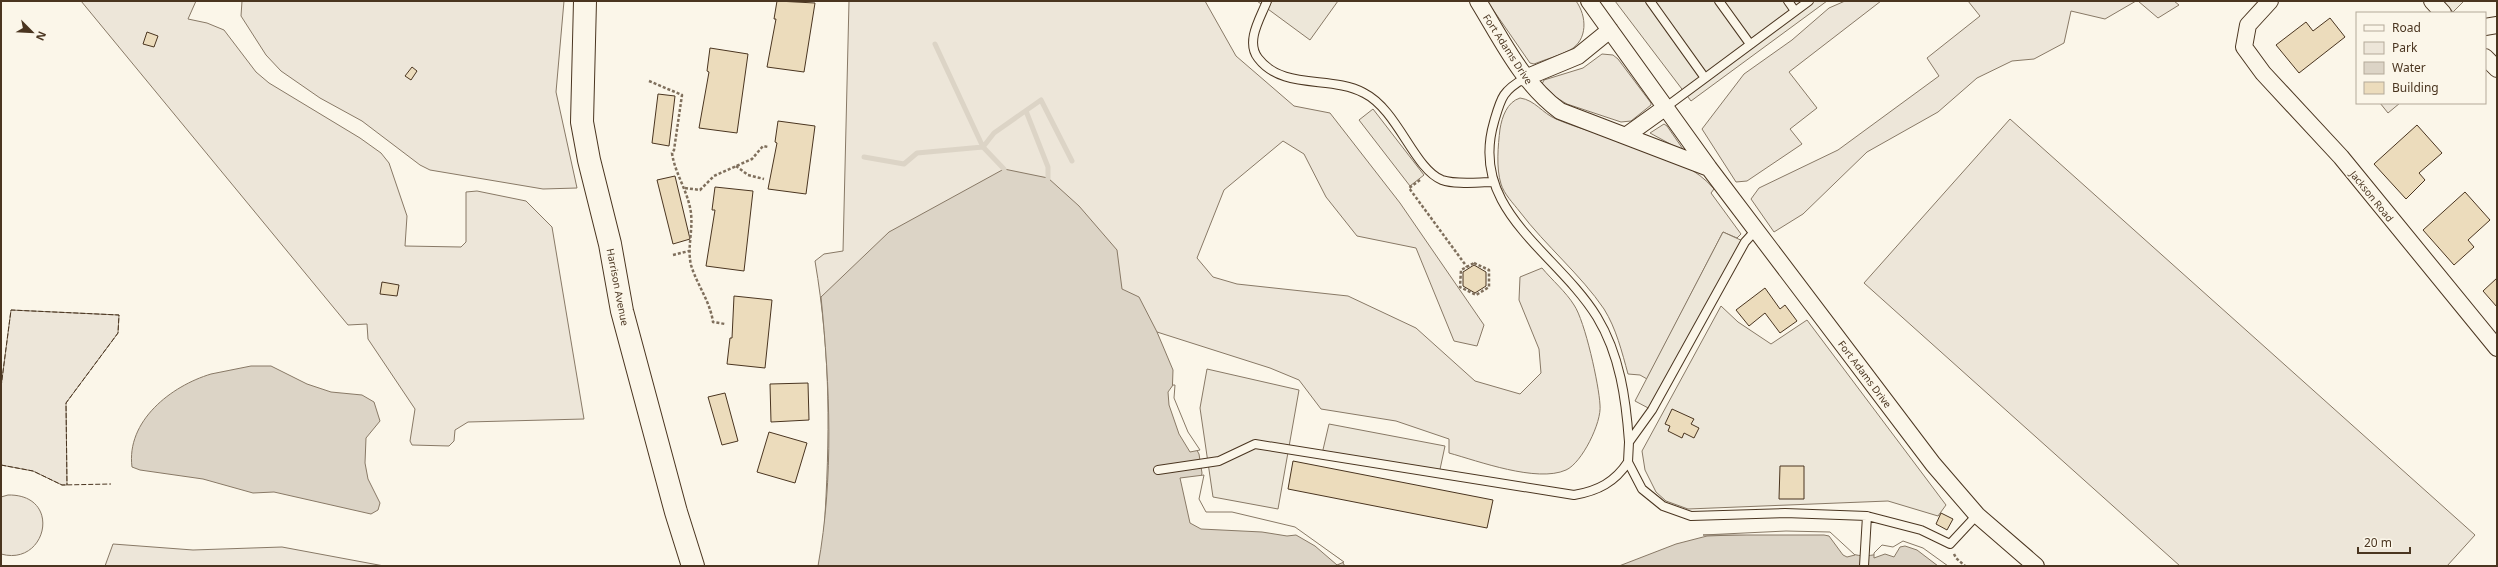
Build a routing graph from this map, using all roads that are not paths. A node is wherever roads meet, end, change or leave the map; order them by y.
1 (585, 1) edge
2 (1267, 1) edge
3 (1478, 1) edge
4 (1589, 1) edge
5 (1650, 1) edge
6 (1719, 1) edge
7 (1788, 1) edge
8 (1809, 1) edge
9 (2270, 1) edge
10 (2432, 1) edge
11 (1795, 11) junction
12 (2442, 12) edge
13 (2497, 25) edge
14 (2486, 27) edge
15 (1610, 30) junction
16 (1750, 44) junction
17 (2486, 58) edge
18 (2497, 69) edge
19 (1525, 78) junction
20 (1705, 78) junction
21 (1666, 107) junction
22 (1627, 135) junction
23 (1709, 168) junction
24 (1493, 182) junction
25 (1756, 230) junction
26 (2497, 348) edge
27 (1629, 442) junction
28 (1628, 462) junction
29 (1158, 470) dead end
30 (1977, 515) junction
31 (1867, 516) junction
32 (693, 566) edge
33 (1864, 566) edge
34 (2036, 566) edge

1 - 32 main road, Harrison Avenue
2 - 24 lane
3 - 19 street, Fort Adams Drive
4 - 15 street, Fort Adams Drive
5 - 20 lane
6 - 16 lane
7 - 11 lane
8 - 11 lane
9 - 26 street, Jackson Road
10 - 12 street
11 - 16 lane
13 - 14 street
15 - 19 street
15 - 21 street, Fort Adams Drive
16 - 20 lane
17 - 18 street
19 - 22 street, Fort Adams Drive
19 - 24 lane
20 - 21 lane
21 - 22 street
21 - 23 street, Fort Adams Drive
22 - 23 street, Fort Adams Drive
23 - 25 street, Fort Adams Drive
24 - 27 lane
25 - 27 lane
25 - 30 street, Fort Adams Drive
27 - 28 lane
28 - 29 lane
28 - 31 lane
30 - 31 lane
30 - 34 street, Fort Adams Drive
31 - 33 lane

